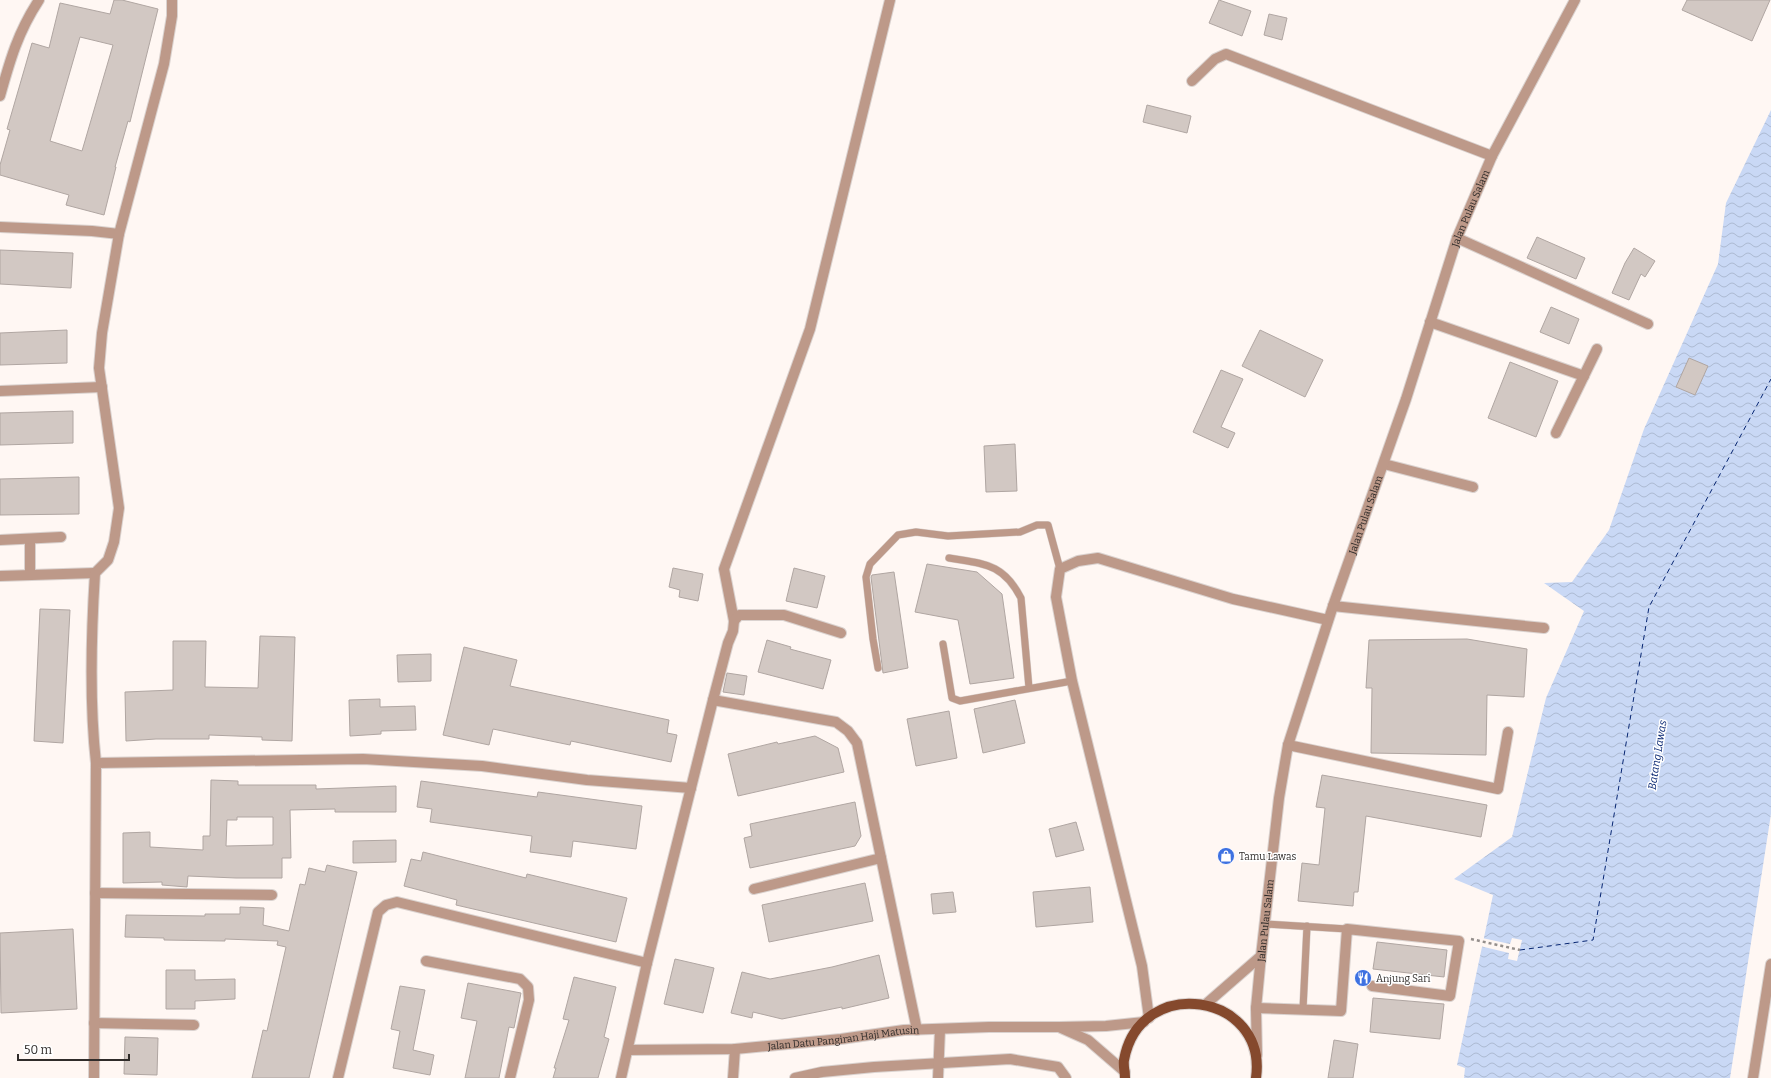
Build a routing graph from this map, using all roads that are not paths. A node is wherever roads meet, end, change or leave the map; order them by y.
1 (39, 0) edge
2 (172, 0) edge
3 (890, 0) edge
4 (1575, 0) edge
5 (1192, 82) dead end
6 (0, 96) edge
7 (1492, 156) junction
8 (0, 227) edge
9 (118, 234) junction
10 (1457, 238) junction
11 (1430, 322) junction
12 (1648, 324) dead end
13 (1597, 349) dead end
14 (1584, 376) junction
15 (102, 387) junction
16 (0, 391) edge
17 (1556, 433) dead end
18 (1384, 464) junction
19 (1473, 487) dead end
20 (61, 537) dead end
21 (30, 539) junction
22 (0, 540) edge
23 (949, 558) dead end
24 (1060, 569) junction
25 (95, 573) junction
26 (30, 575) junction
27 (0, 576) edge
28 (1333, 606) junction
29 (1328, 620) junction
30 (734, 621) junction
31 (1544, 628) dead end
32 (841, 633) dead end
33 (943, 644) dead end
34 (878, 668) dead end
35 (1072, 681) junction
36 (1029, 688) junction
37 (713, 700) junction
38 (1508, 732) dead end
39 (1288, 745) junction
40 (96, 764) junction
41 (691, 788) junction
42 (881, 858) junction
43 (754, 889) dead end
44 (95, 893) junction
45 (272, 896) dead end
46 (1265, 924) junction
47 (1306, 926) junction
48 (1347, 929) junction
49 (1261, 956) junction
50 (426, 961) dead end
51 (647, 963) junction
52 (1771, 964) edge
53 (1372, 986) dead end
54 (1206, 1004) junction
55 (1256, 1008) junction
56 (1303, 1010) junction
57 (1146, 1020) junction
58 (94, 1023) junction
59 (194, 1025) dead end
60 (1059, 1028) junction
61 (940, 1029) junction
62 (917, 1030) junction
63 (735, 1049) junction
64 (628, 1050) junction
65 (1257, 1057) junction
66 (938, 1065) junction
67 (1125, 1075) edge
68 (94, 1078) edge
69 (338, 1078) edge
70 (510, 1078) edge
71 (621, 1078) edge
72 (733, 1078) edge
73 (799, 1078) edge
74 (938, 1078) edge
75 (1066, 1078) edge
76 (1256, 1078) edge
77 (1753, 1078) edge

1 - 6 street
2 - 9 street
3 - 30 street
4 - 7 street, Jalan Pulau Salam
5 - 7 street
7 - 10 street, Jalan Pulau Salam
8 - 9 street
9 - 15 street
10 - 11 street, Jalan Pulau Salam
10 - 12 street
11 - 14 street
11 - 18 street, Jalan Pulau Salam
13 - 14 street
14 - 17 street
15 - 16 street
15 - 25 street
18 - 19 street
18 - 28 street, Jalan Pulau Salam
20 - 21 street
21 - 22 street
21 - 26 street
23 - 36 lane
24 - 29 street
24 - 34 lane
24 - 35 street
25 - 26 street
25 - 40 street
26 - 27 street
28 - 29 street, Jalan Pulau Salam
28 - 31 street
29 - 39 street, Jalan Pulau Salam
30 - 32 street
30 - 37 street
33 - 36 lane
35 - 36 lane
35 - 57 street
37 - 41 street
37 - 42 street
38 - 39 street
39 - 46 street, Jalan Pulau Salam
40 - 41 street
40 - 44 street
41 - 51 street
42 - 43 street
42 - 62 street
44 - 45 street
44 - 58 street
46 - 47 lane
46 - 49 street, Jalan Pulau Salam
47 - 48 lane
47 - 56 lane
48 - 53 street
48 - 56 street
49 - 54 street
49 - 55 street, Jalan Pulau Salam
50 - 70 street
51 - 64 street
51 - 69 street
52 - 77 street
54 - 57 main road
54 - 65 main road
55 - 56 street
55 - 65 street, Jalan Pulau Salam
57 - 60 street, Jalan Datu Pangiran Haji Matusin
57 - 67 main road
58 - 59 street
58 - 68 street
60 - 61 street, Jalan Datu Pangiran Haji Matusin
60 - 67 street
61 - 62 street, Jalan Datu Pangiran Haji Matusin
61 - 66 street
62 - 63 street, Jalan Datu Pangiran Haji Matusin
63 - 64 street, Jalan Datu Pangiran Haji Matusin
63 - 72 street
64 - 71 street
65 - 76 main road
66 - 73 street
66 - 74 street
66 - 75 street

